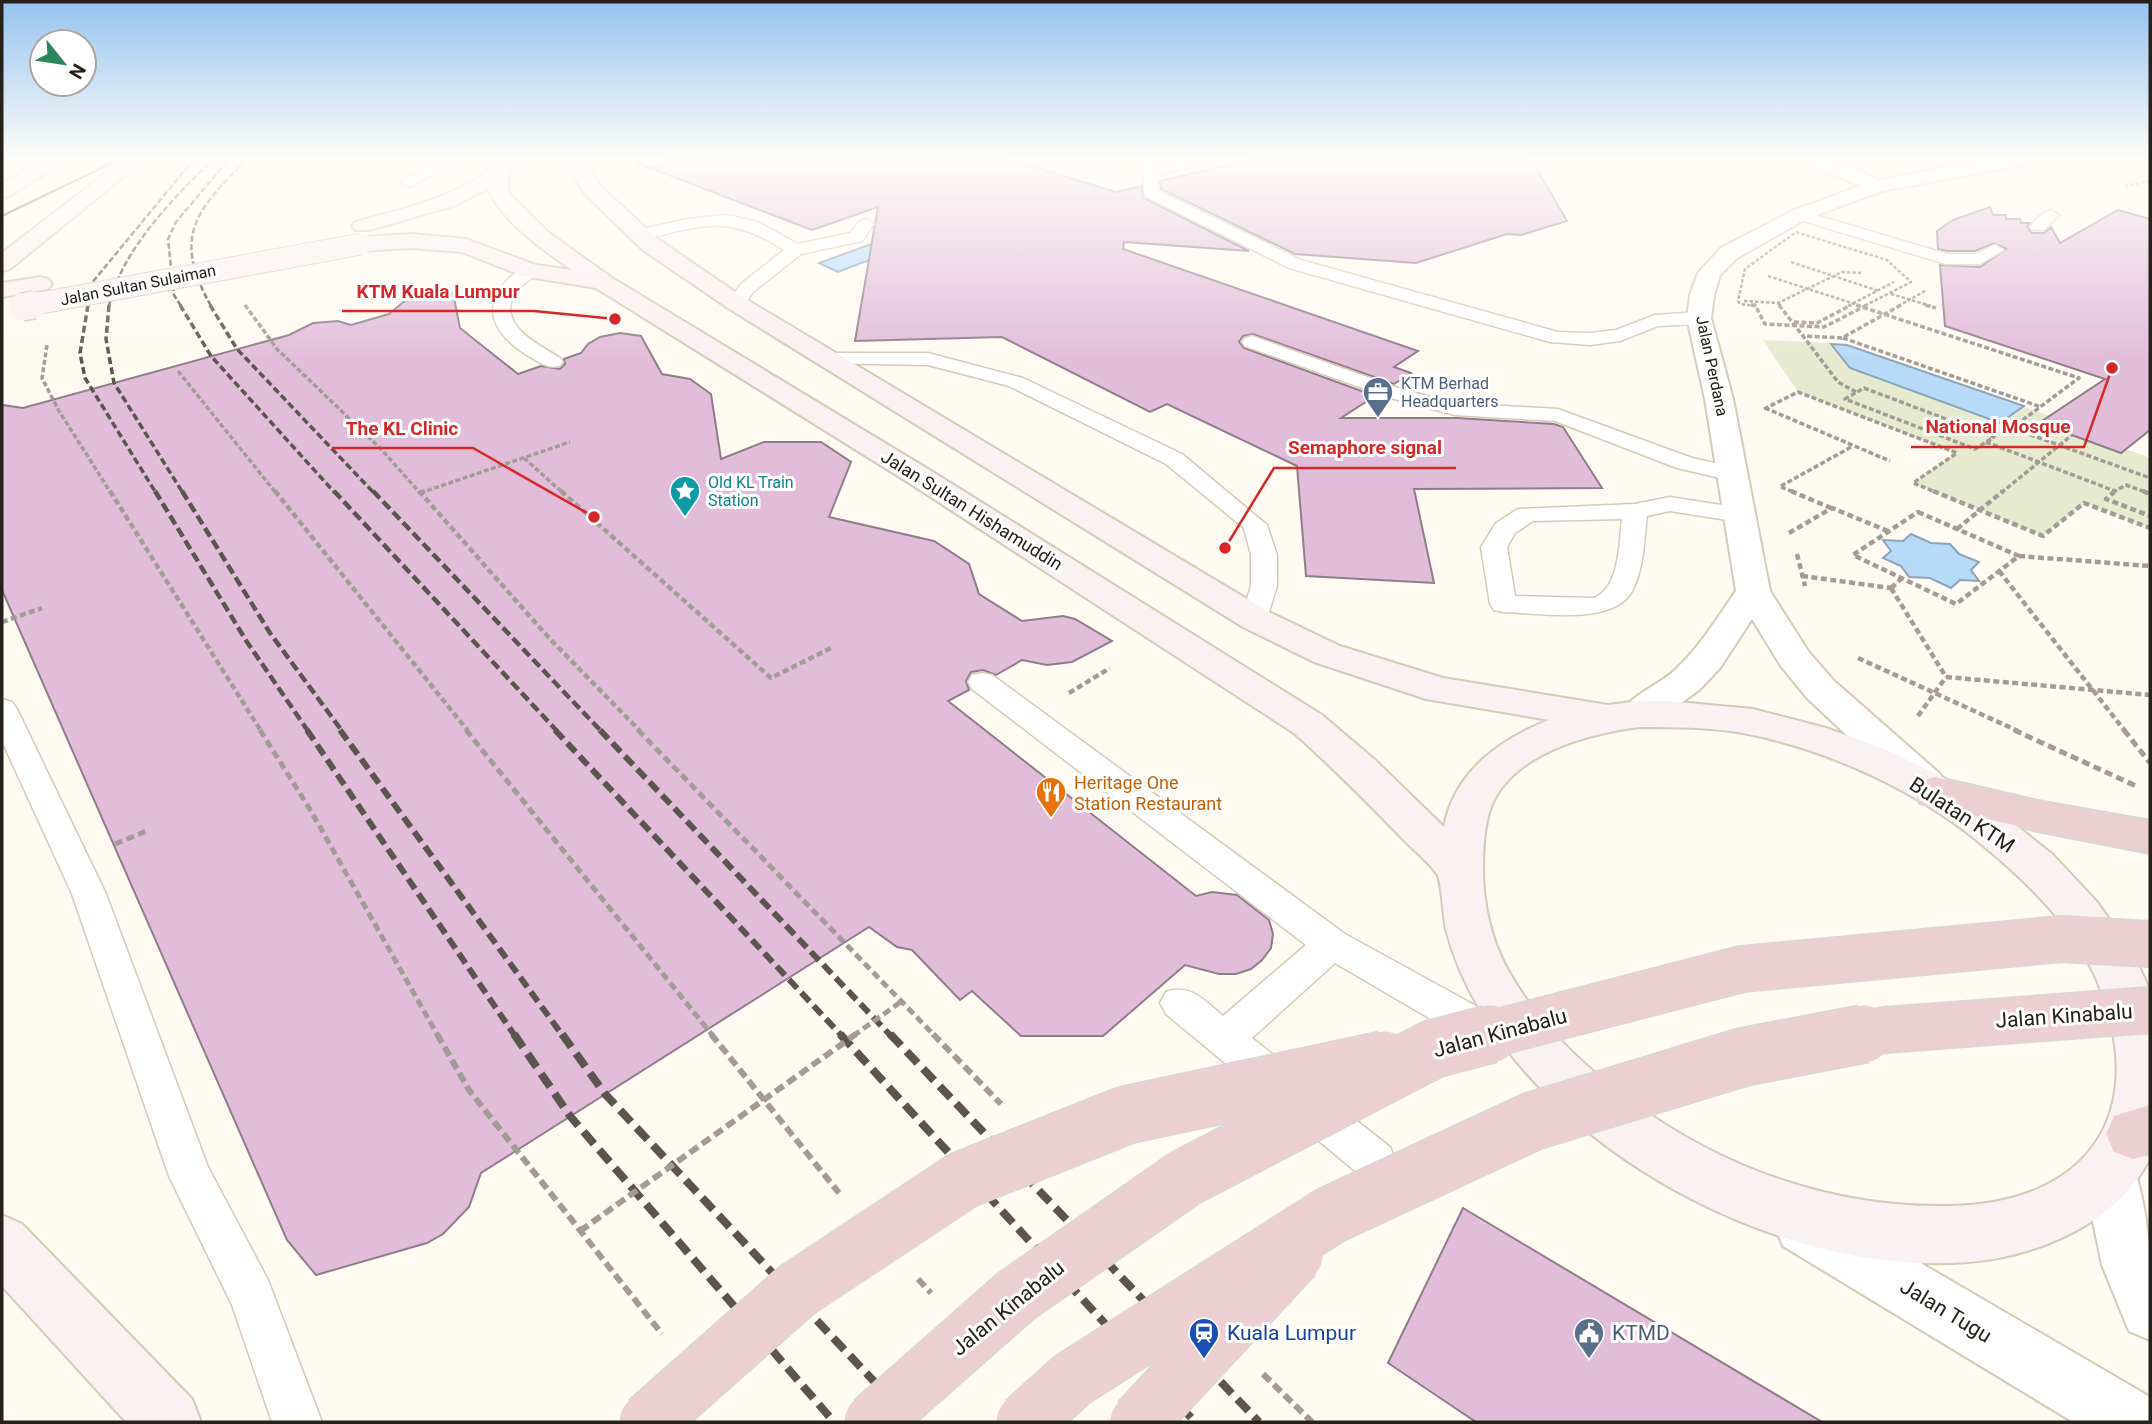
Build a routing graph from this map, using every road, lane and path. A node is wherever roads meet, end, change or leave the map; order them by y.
1 (51, 225) edge
2 (386, 225) edge
3 (528, 225) edge
4 (630, 225) edge
5 (686, 225) edge
6 (749, 225) edge
7 (865, 225) edge
8 (1216, 225) edge
9 (1780, 225) edge
10 (1834, 225) edge
11 (362, 235) junction
12 (640, 235) junction
13 (795, 250) junction
14 (1995, 250) dead end
15 (1757, 251) dead end
16 (1764, 253) junction
17 (1856, 253) dead end
18 (1776, 257) dead end
19 (1946, 259) junction
20 (1787, 261) dead end
21 (2, 264) edge
22 (1738, 267) dead end
23 (1881, 267) dead end
24 (1745, 269) junction
25 (531, 271) junction
26 (1871, 274) dead end
27 (1889, 275) dead end
28 (1832, 276) junction
29 (604, 283) junction
30 (1806, 288) junction
31 (2, 290) edge
32 (1880, 291) junction
33 (1890, 294) junction
34 (238, 296) dead end
35 (1910, 300) junction
36 (1738, 301) junction
37 (736, 303) junction
38 (1778, 303) junction
39 (1857, 304) junction
40 (1700, 307) junction
41 (1867, 307) junction
42 (1936, 308) dead end
43 (12, 309) edge
44 (1886, 313) junction
45 (1794, 322) junction
46 (1797, 327) junction
47 (1803, 336) junction
48 (1842, 338) junction
49 (1252, 342) dead end
50 (47, 343) dead end
51 (827, 359) junction
52 (553, 362) dead end
53 (178, 371) dead end
54 (1857, 392) junction
55 (1720, 399) junction
56 (2041, 407) junction
57 (1764, 408) junction
58 (1767, 421) dead end
59 (2072, 435) dead end
60 (570, 442) dead end
61 (1986, 442) junction
62 (1853, 445) junction
63 (2059, 445) junction
64 (524, 458) junction
65 (1890, 461) dead end
66 (2038, 462) junction
67 (1733, 474) junction
68 (1777, 474) dead end
69 (2150, 478) edge
70 (1770, 485) dead end
71 (1780, 487) junction
72 (2115, 491) junction
73 (420, 493) junction
74 (2150, 494) edge
75 (1783, 498) dead end
76 (1832, 508) junction
77 (1980, 510) junction
78 (1635, 511) junction
79 (1740, 515) junction
80 (2150, 516) edge
81 (1789, 520) dead end
82 (2150, 528) edge
83 (1957, 529) junction
84 (1791, 531) junction
85 (1889, 531) junction
86 (1782, 537) dead end
87 (2019, 556) junction
88 (2150, 566) edge
89 (1999, 571) junction
90 (1802, 576) junction
91 (1902, 578) junction
92 (1891, 588) junction
93 (1805, 589) dead end
94 (1753, 591) junction
95 (42, 608) dead end
96 (1255, 619) junction
97 (2, 622) edge
98 (831, 648) dead end
99 (1852, 656) dead end
100 (1110, 668) dead end
101 (1946, 677) junction
102 (982, 682) dead end
103 (2092, 689) junction
104 (1933, 694) junction
105 (2150, 695) edge
106 (1064, 696) dead end
107 (1925, 705) dead end
108 (2, 709) edge
109 (1624, 715) junction
110 (2150, 763) edge
111 (2140, 787) dead end
112 (1934, 792) junction
113 (2150, 837) edge
114 (1459, 869) junction
115 (1332, 944) junction
116 (2150, 944) edge
117 (902, 1001) junction
118 (1179, 1003) dead end
119 (2150, 1010) edge
120 (1224, 1039) junction
121 (1433, 1049) junction
122 (1558, 1072) junction
123 (1009, 1111) dead end
124 (2131, 1145) edge
125 (1375, 1161) dead end
126 (844, 1198) dead end
127 (1760, 1200) junction
128 (1331, 1215) junction
129 (580, 1231) junction
130 (2, 1244) edge
131 (910, 1269) dead end
132 (938, 1300) dead end
133 (2150, 1310) edge
134 (664, 1337) dead end
135 (1256, 1368) dead end
136 (169, 1422) edge
137 (298, 1422) edge
138 (649, 1422) edge
139 (873, 1422) edge
140 (1024, 1422) edge
141 (1139, 1422) edge
142 (1312, 1422) edge
143 (2132, 1422) edge

1 - 21 main road
2 - 11 main road, Jalan Sultan Sulaiman
3 - 29 main road, Jalan Sultan Hishamuddin
4 - 12 main road
5 - 12 lane
6 - 13 lane
7 - 13 lane
8 - 40 lane
9 - 40 street, Jalan Perdana
10 - 19 lane
11 - 25 main road, Jalan Sultan Sulaiman
11 - 31 main road, Jalan Sultan Sulaiman
11 - 43 main road, Jalan Sultan Sulaiman, bridge
12 - 37 main road
13 - 37 lane
14 - 19 lane
15 - 16 path
16 - 18 path
16 - 24 path
16 - 33 path
17 - 23 path
19 - 35 path
20 - 28 path
22 - 24 path
24 - 30 path
24 - 36 path
25 - 29 main road, Jalan Sultan Sulaiman
25 - 52 lane
26 - 28 path
27 - 32 path
28 - 30 path
28 - 32 path
29 - 114 main road, Jalan Sultan Hishamuddin
30 - 38 path
30 - 39 path
32 - 33 path
32 - 39 path
33 - 35 path
33 - 41 path
34 - 73 path
35 - 42 path
35 - 44 path
36 - 38 path
36 - 40 path
36 - 46 path
37 - 51 main road
38 - 45 path
39 - 41 path
39 - 45 path
40 - 55 street, Jalan Perdana
41 - 44 path
41 - 46 path
44 - 48 path
44 - 56 path
45 - 46 path
46 - 47 path
47 - 48 path
47 - 54 path
48 - 56 path
49 - 67 lane
50 - 129 path
51 - 96 main road
51 - 96 lane
53 - 126 path
54 - 61 path
54 - 61 path
55 - 57 path
55 - 67 street, Jalan Perdana
56 - 63 path
57 - 58 path
57 - 62 path
57 - 77 path
59 - 63 path
60 - 64 path
61 - 66 path
62 - 65 path
62 - 71 path
63 - 66 path
63 - 69 path
64 - 73 path
64 - 98 path
66 - 72 path
66 - 77 path
67 - 79 street, Jalan Perdana
68 - 71 path
70 - 71 path
71 - 75 path
71 - 76 path
72 - 74 path
72 - 80 path
73 - 117 path
76 - 84 path
76 - 85 path
77 - 82 path
77 - 83 path
78 - 78 lane
78 - 79 lane
79 - 94 street, Jalan Perdana
81 - 84 path
83 - 85 path
83 - 87 path
84 - 86 path
84 - 90 path
85 - 91 path
87 - 88 path
87 - 89 path
89 - 91 path
89 - 103 path
90 - 92 path
90 - 93 path
91 - 92 path
92 - 101 path
94 - 109 street
94 - 112 street, Jalan Perdana
95 - 97 path
96 - 109 main road
99 - 104 path
100 - 106 path
101 - 103 path
101 - 104 path
102 - 115 lane
103 - 105 path
103 - 110 path
104 - 107 path
104 - 111 path
108 - 137 lane
109 - 112 main road, Bulatan KTM
109 - 114 main road, Bulatan KTM
112 - 113 highway
112 - 124 main road, Bulatan KTM
114 - 122 main road, Bulatan KTM
115 - 120 lane
115 - 122 lane
116 - 121 highway, Jalan Kinabalu, bridge
117 - 123 path
117 - 129 path, bridge
118 - 120 lane
119 - 128 highway, Jalan Kinabalu, bridge
120 - 125 lane
121 - 138 highway, bridge
121 - 139 highway, Jalan Kinabalu, bridge
122 - 127 main road, Bulatan KTM
124 - 127 main road, Bulatan KTM
124 - 133 street
127 - 143 street, Jalan Tugu
128 - 140 highway, Jalan Kinabalu, bridge
128 - 141 highway, bridge
129 - 134 path
130 - 136 main road
131 - 132 path
135 - 142 path

